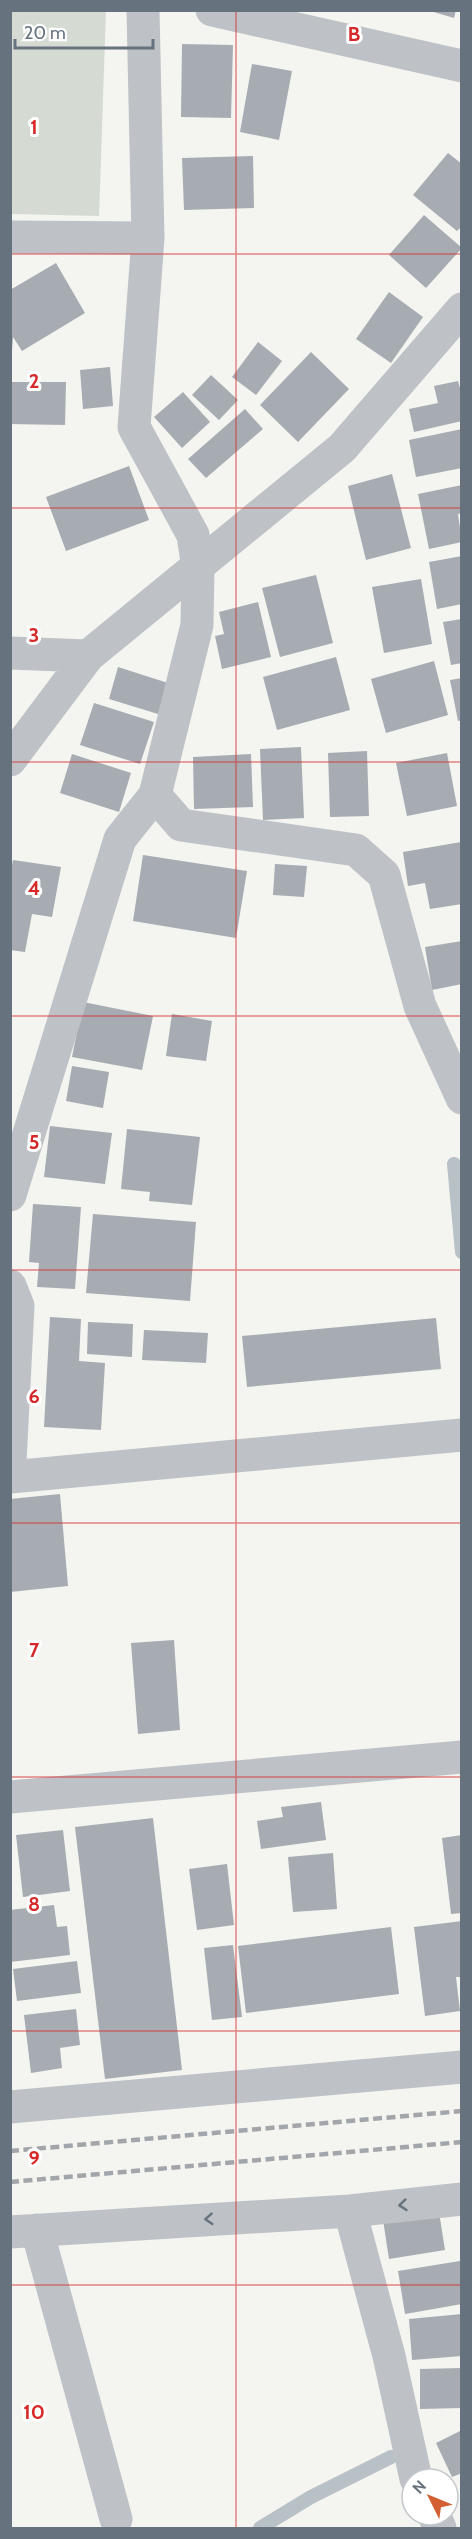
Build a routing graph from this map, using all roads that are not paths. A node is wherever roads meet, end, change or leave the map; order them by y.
1 (143, 10) edge
2 (212, 10) edge
3 (462, 66) edge
4 (10, 237) edge
5 (148, 237) junction
6 (462, 309) edge
7 (198, 568) junction
8 (10, 653) edge
9 (88, 656) junction
10 (10, 760) edge
11 (155, 795) junction
12 (462, 1098) edge
13 (10, 1195) edge
14 (10, 1286) edge
15 (462, 1435) edge
16 (10, 1462) edge
17 (10, 1477) edge
18 (462, 1757) edge
19 (10, 1797) edge
20 (462, 2067) edge
21 (10, 2107) edge
22 (462, 2199) edge
23 (350, 2211) junction
24 (24, 2231) edge
25 (413, 2467) edge
26 (116, 2518) dead end

1 - 5 street
2 - 3 street
4 - 5 street
5 - 7 street
6 - 7 street
7 - 9 street
7 - 11 street
8 - 9 street
9 - 10 street
11 - 12 street
11 - 13 street
14 - 16 street
15 - 17 street
18 - 19 street
20 - 21 street
22 -> 23 street
23 -> 24 street
23 - 25 street
24 - 26 street

